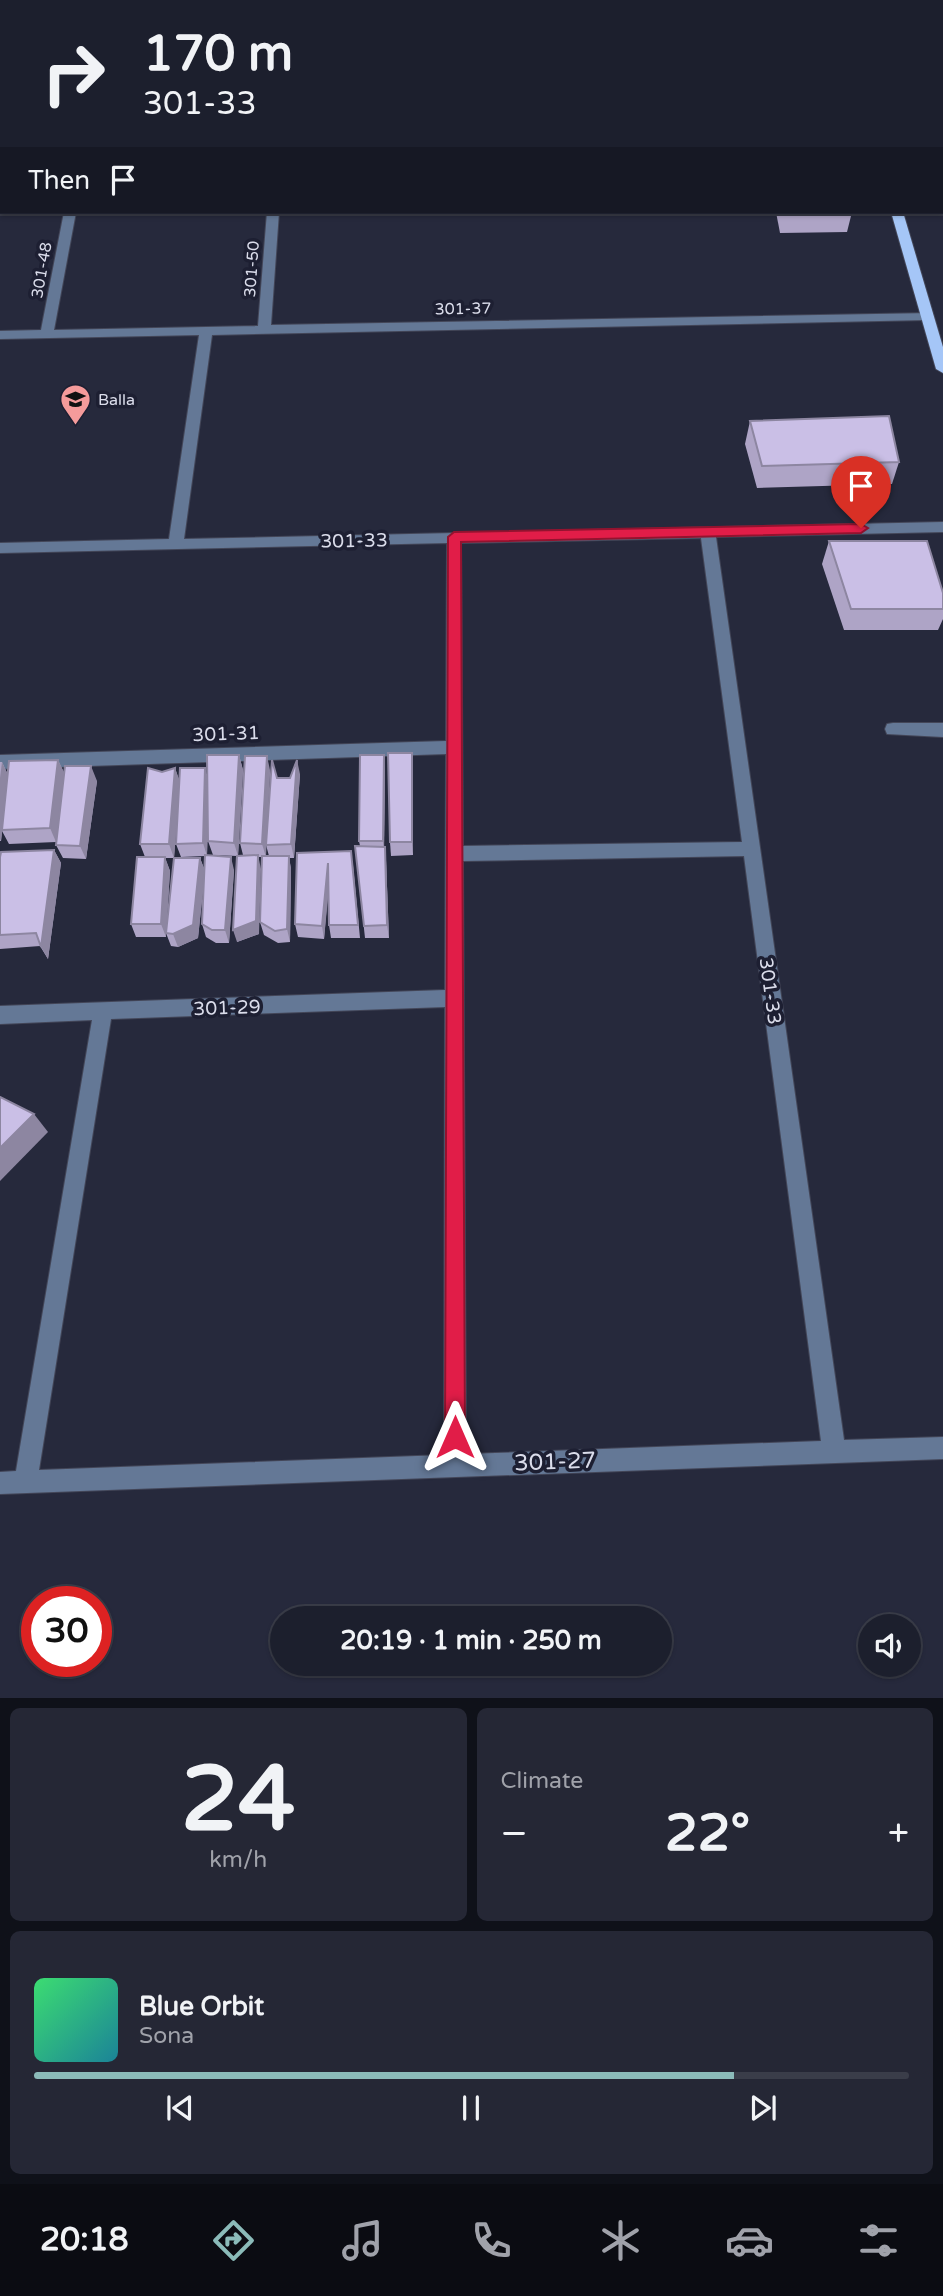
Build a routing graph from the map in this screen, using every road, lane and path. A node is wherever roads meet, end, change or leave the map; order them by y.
1 (70, 214) edge
2 (273, 214) edge
3 (898, 214) edge
4 (927, 316) junction
5 (264, 330) junction
6 (206, 331) junction
7 (47, 334) junction
8 (0, 335) edge
9 (943, 369) edge
10 (943, 527) edge
11 (708, 531) junction
12 (454, 537) junction
13 (176, 544) junction
14 (0, 548) edge
15 (893, 729) dead end
16 (943, 730) edge
17 (454, 747) junction
18 (0, 762) edge
19 (751, 849) junction
20 (454, 855) junction
21 (454, 998) junction
22 (103, 1011) junction
23 (0, 1015) edge
24 (943, 1448) edge
25 (834, 1450) junction
26 (455, 1465) junction
27 (26, 1482) junction
28 (0, 1483) edge

1 - 7 street, 301-48
2 - 5 street, 301-50
3 - 4 main road
4 - 5 street, 301-37
4 - 9 main road
5 - 6 street, 301-37
6 - 7 street, 301-37
6 - 13 street
7 - 8 street, 301-37
10 - 11 street, 301-33
11 - 12 street, 301-33
11 - 19 street, 301-33
12 - 13 street, 301-33
12 - 17 street
13 - 14 street, 301-33
15 - 16 street
17 - 18 street, 301-31
17 - 20 street
19 - 20 street
19 - 25 street, 301-33
20 - 21 street
21 - 22 street, 301-29
21 - 26 street
22 - 23 street, 301-29
22 - 27 street
24 - 25 street, 301-27
25 - 26 street, 301-27
26 - 27 street, 301-27
27 - 28 street, 301-27

